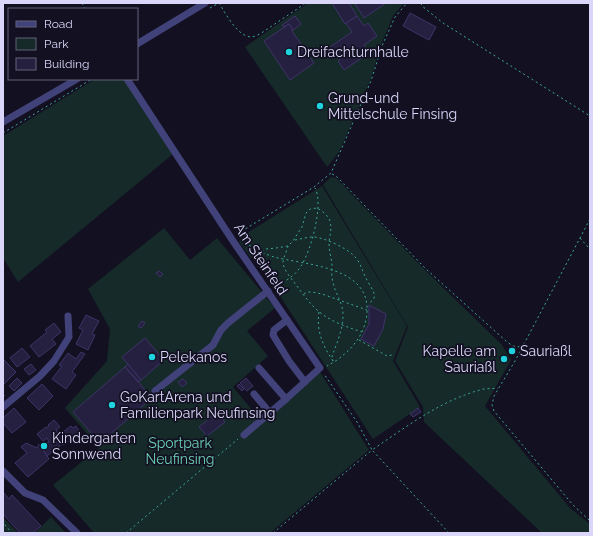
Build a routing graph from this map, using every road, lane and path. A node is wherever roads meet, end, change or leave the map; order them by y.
1 (205, 3) edge
2 (219, 3) edge
3 (304, 3) edge
4 (407, 3) edge
5 (421, 3) edge
6 (138, 43) edge
7 (75, 80) edge
8 (90, 80) edge
9 (128, 80) edge
10 (590, 116) edge
11 (3, 122) edge
12 (3, 133) edge
13 (331, 173) junction
14 (314, 187) junction
15 (317, 208) junction
16 (590, 219) edge
17 (313, 237) junction
18 (580, 238) junction
19 (232, 239) junction
20 (293, 241) junction
21 (329, 241) junction
22 (288, 246) junction
23 (590, 248) edge
24 (262, 252) junction
25 (284, 259) junction
26 (303, 263) junction
27 (332, 270) junction
28 (290, 277) junction
29 (268, 291) junction
30 (303, 294) junction
31 (340, 301) junction
32 (367, 303) junction
33 (367, 310) junction
34 (319, 312) junction
35 (68, 316) dead end
36 (288, 320) junction
37 (342, 325) junction
38 (362, 332) junction
39 (358, 340) junction
40 (524, 343) junction
41 (392, 355) dead end
42 (333, 362) junction
43 (258, 368) dead end
44 (320, 368) junction
45 (305, 382) junction
46 (499, 388) junction
47 (155, 391) dead end
48 (254, 394) dead end
49 (286, 399) junction
50 (3, 407) edge
51 (270, 412) junction
52 (244, 435) joint
53 (372, 450) junction
54 (3, 471) edge
55 (3, 520) edge
56 (590, 521) edge
57 (12, 533) edge
58 (77, 533) edge
59 (126, 533) edge
60 (273, 533) edge
61 (449, 533) edge

1 - 6 street
2 - 3 path
4 - 13 path
5 - 10 path
7 - 11 street
8 - 12 path
9 - 19 street, Am Steinfeld
13 - 14 path
13 - 40 path
14 - 15 path
14 - 19 path
15 - 17 path
15 - 20 path
15 - 21 path
16 - 18 path
17 - 20 path
17 - 21 path
17 - 26 path
18 - 23 path
18 - 40 path
19 - 24 path
19 - 29 street, Am Steinfeld
20 - 22 path
21 - 27 path
21 - 32 path
22 - 24 path
22 - 25 path
24 - 25 path
25 - 26 path
25 - 28 path
26 - 27 path
26 - 28 path
27 - 31 path
27 - 32 path
28 - 29 path
28 - 30 path
29 - 36 street, Am Steinfeld
29 - 47 street
30 - 31 path
30 - 34 path
31 - 33 path
31 - 37 path
32 - 33 path
33 - 38 path
34 - 37 path
34 - 42 path
35 - 50 street
36 - 44 street, Am Steinfeld
36 - 45 street
37 - 38 path
37 - 42 path
38 - 39 path
39 - 41 path
39 - 42 path
40 - 46 path
42 - 44 path
43 - 49 street
44 - 45 street
44 - 53 path
45 - 49 street
46 - 53 path
46 - 56 path
48 - 51 street
49 - 51 street
51 - 52 street
52 - 59 path
53 - 60 path
53 - 61 path
54 - 58 street
55 - 57 path

